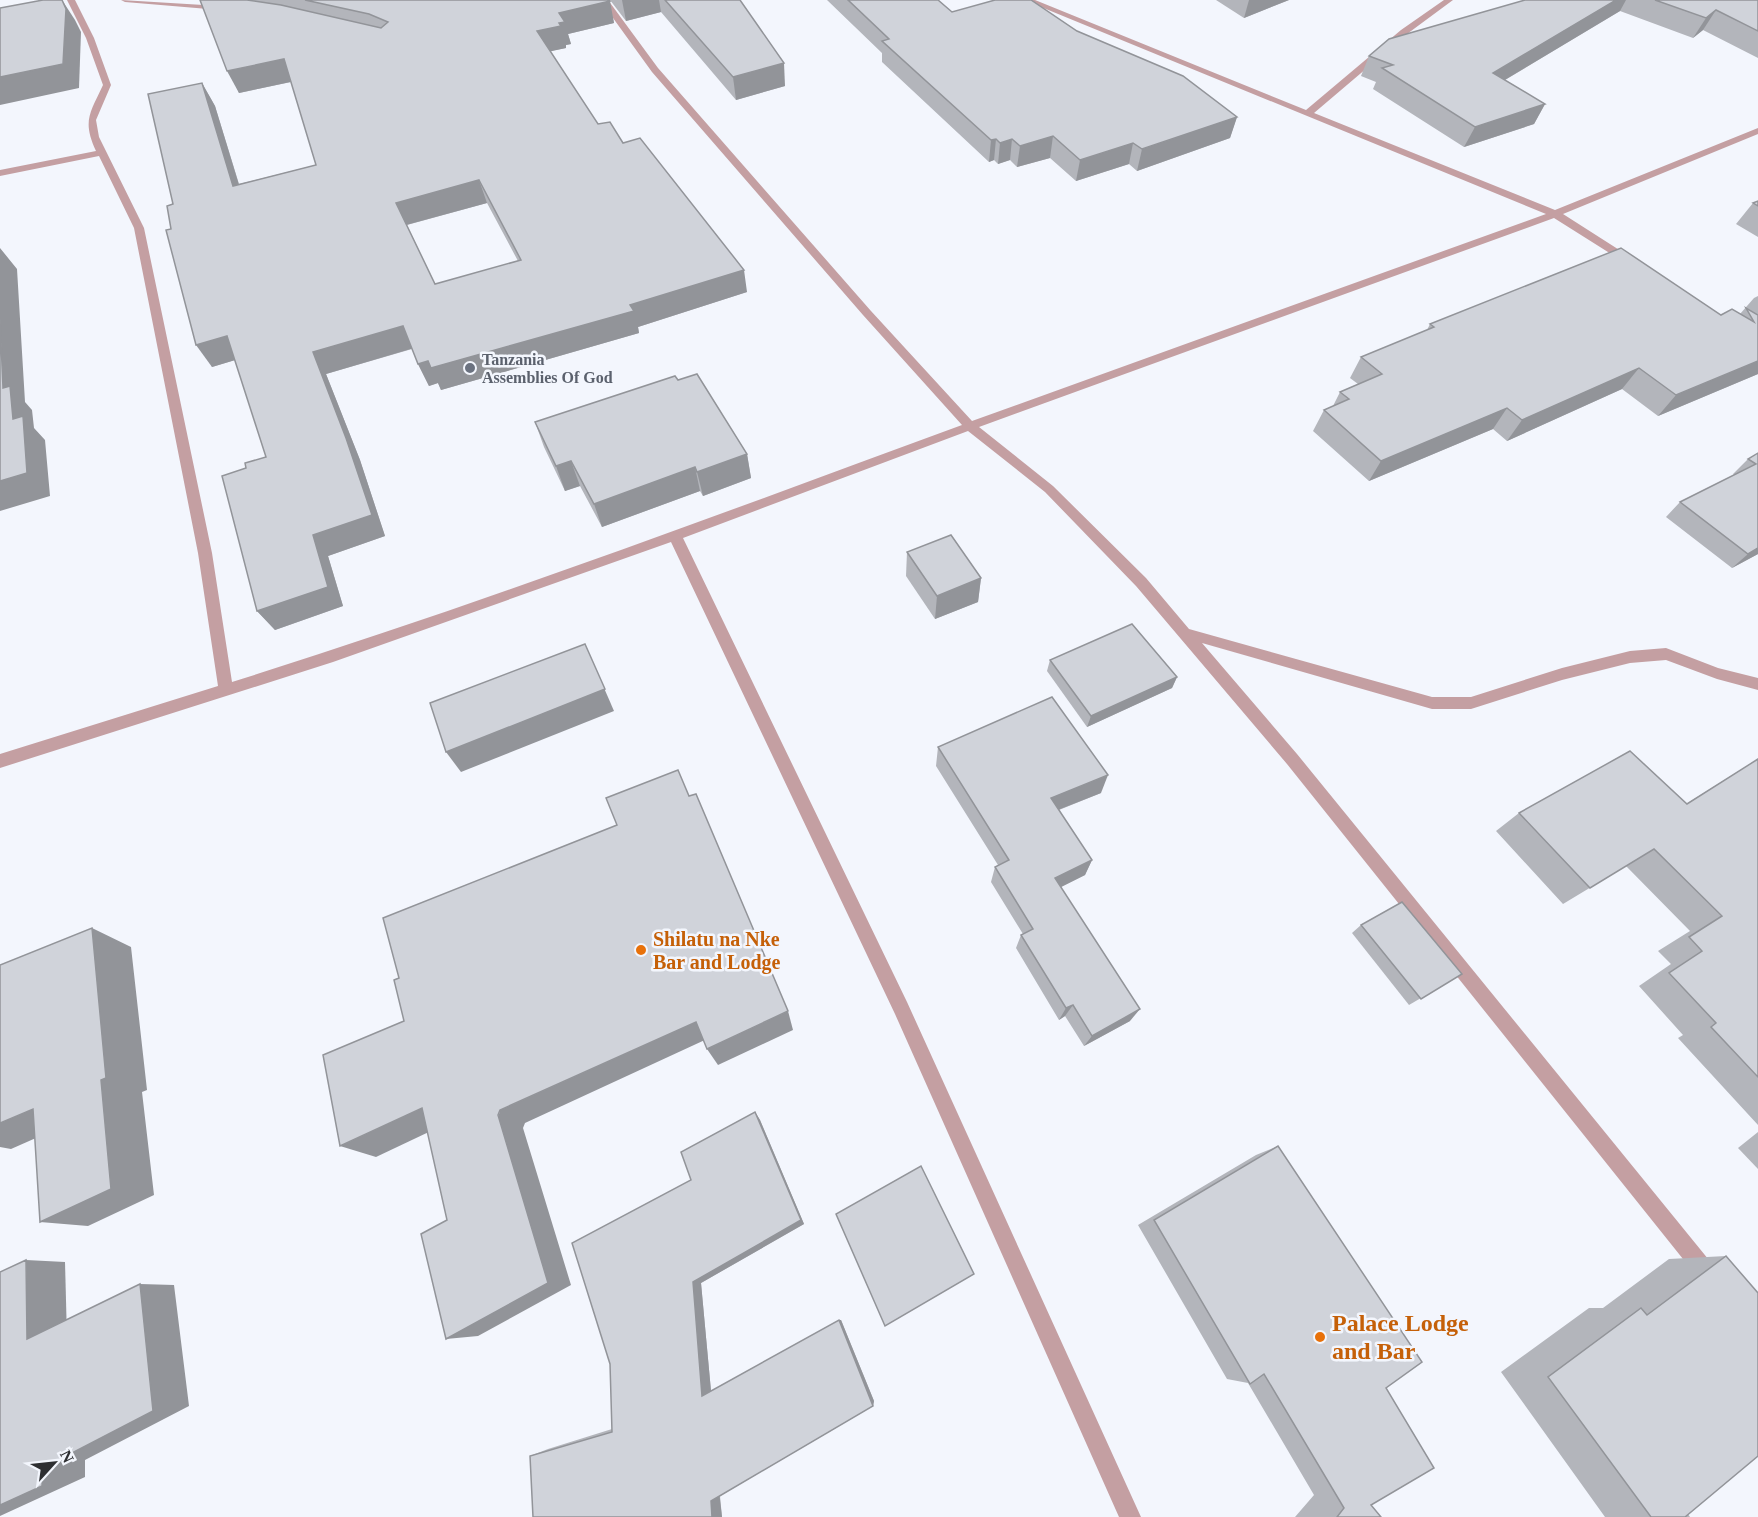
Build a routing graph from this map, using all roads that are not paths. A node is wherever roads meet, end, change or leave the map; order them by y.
1 (71, 0) edge
2 (125, 0) edge
3 (604, 0) edge
4 (1028, 0) edge
5 (1449, 0) edge
6 (233, 11) edge
7 (1308, 112) junction
8 (1758, 131) edge
9 (100, 153) junction
10 (0, 173) edge
11 (1555, 214) junction
12 (1644, 270) edge
13 (970, 426) junction
14 (675, 536) junction
15 (1185, 633) junction
16 (1758, 684) edge
17 (226, 690) junction
18 (0, 761) edge
19 (1720, 1289) edge
20 (1130, 1517) edge

1 - 9 street
2 - 6 street
3 - 13 street
4 - 7 street
5 - 7 street
7 - 11 street
8 - 11 street
9 - 10 street
9 - 17 street
11 - 12 street
11 - 13 street
13 - 14 street
13 - 15 street
14 - 17 street
14 - 20 street
15 - 16 street
15 - 19 street
17 - 18 street

